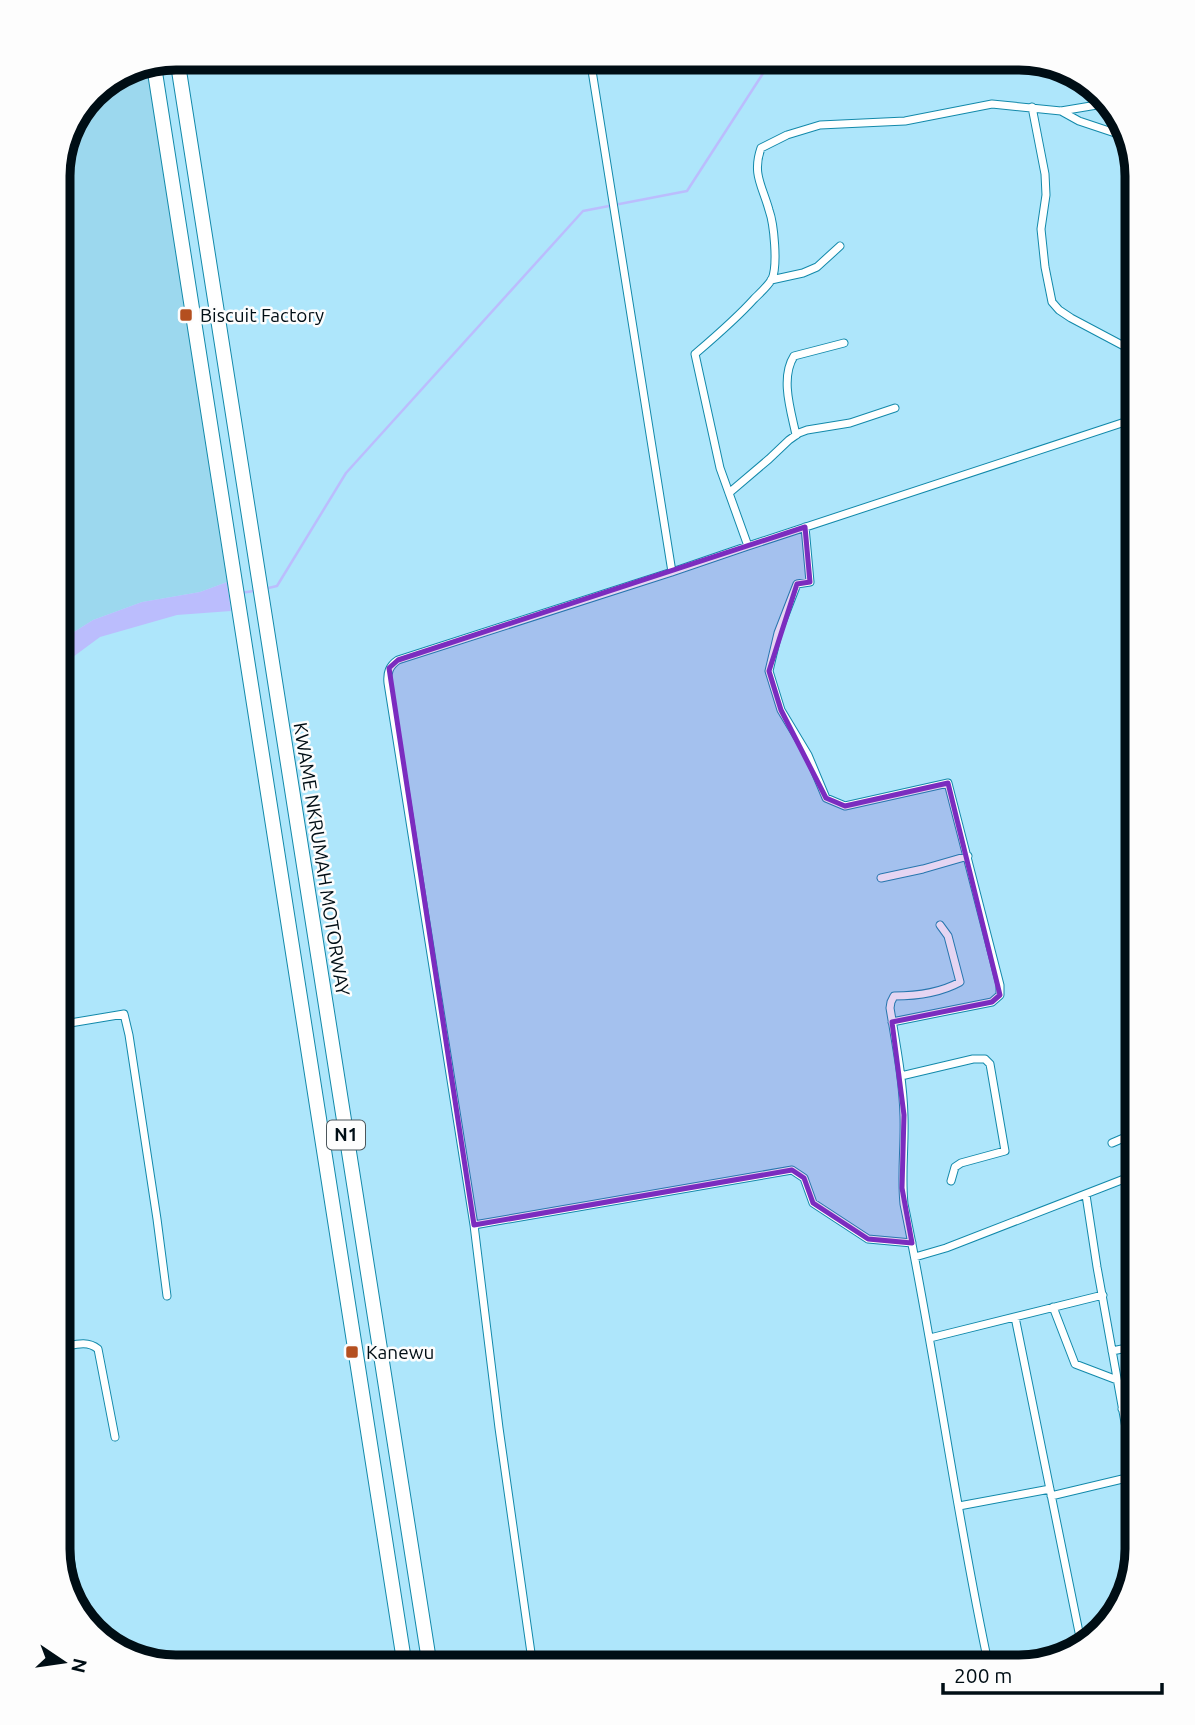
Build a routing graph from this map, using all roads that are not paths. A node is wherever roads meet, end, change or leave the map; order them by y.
1 (179, 70) edge
2 (592, 70) edge
3 (155, 72) edge
4 (1098, 105) edge
5 (1032, 107) junction
6 (1061, 111) junction
7 (1116, 133) edge
8 (839, 246) dead end
9 (771, 280) junction
10 (844, 343) dead end
11 (1125, 346) edge
12 (895, 408) dead end
13 (1125, 422) edge
14 (796, 435) junction
15 (729, 492) junction
16 (805, 527) junction
17 (748, 546) junction
18 (672, 572) junction
19 (968, 856) junction
20 (881, 877) dead end
21 (940, 925) dead end
22 (892, 1022) junction
23 (70, 1023) edge
24 (901, 1076) junction
25 (1125, 1137) edge
26 (1112, 1143) dead end
27 (1125, 1179) edge
28 (951, 1181) dead end
29 (1086, 1195) junction
30 (474, 1225) junction
31 (912, 1243) junction
32 (915, 1257) junction
33 (1103, 1295) junction
34 (167, 1296) dead end
35 (1053, 1307) junction
36 (1015, 1317) junction
37 (930, 1338) junction
38 (70, 1346) edge
39 (1125, 1348) edge
40 (1112, 1351) junction
41 (1117, 1380) junction
42 (1125, 1408) edge
43 (1122, 1409) junction
44 (1125, 1424) edge
45 (115, 1437) dead end
46 (1125, 1478) edge
47 (1050, 1492) junction
48 (959, 1506) junction
49 (1080, 1636) edge
50 (403, 1655) edge
51 (428, 1655) edge
52 (531, 1655) edge
53 (987, 1655) edge

1 - 51 highway, KWAME NKRUMAH MOTORWAY / N1
2 - 18 street
3 - 50 highway, N1
4 - 6 street
5 - 6 street
5 - 9 street
5 - 11 street
6 - 7 street
8 - 9 street
9 - 15 street
10 - 14 street
12 - 14 street
13 - 16 street
14 - 15 street
15 - 17 street
16 - 17 street
16 - 19 street
17 - 18 street
18 - 30 street
19 - 20 street
19 - 22 street
21 - 22 street
22 - 24 street
23 - 34 street
24 - 28 street
24 - 31 street
25 - 26 street
27 - 29 street
29 - 32 street
29 - 33 street
30 - 31 street
30 - 52 street
31 - 32 street
32 - 37 street
33 - 35 street
33 - 40 street
35 - 36 street
35 - 41 street
36 - 37 street
36 - 47 street
37 - 48 street
38 - 45 street
39 - 40 street
40 - 41 street
41 - 43 street
42 - 43 street
43 - 44 street
46 - 47 street
47 - 48 street
47 - 49 street
48 - 53 street

